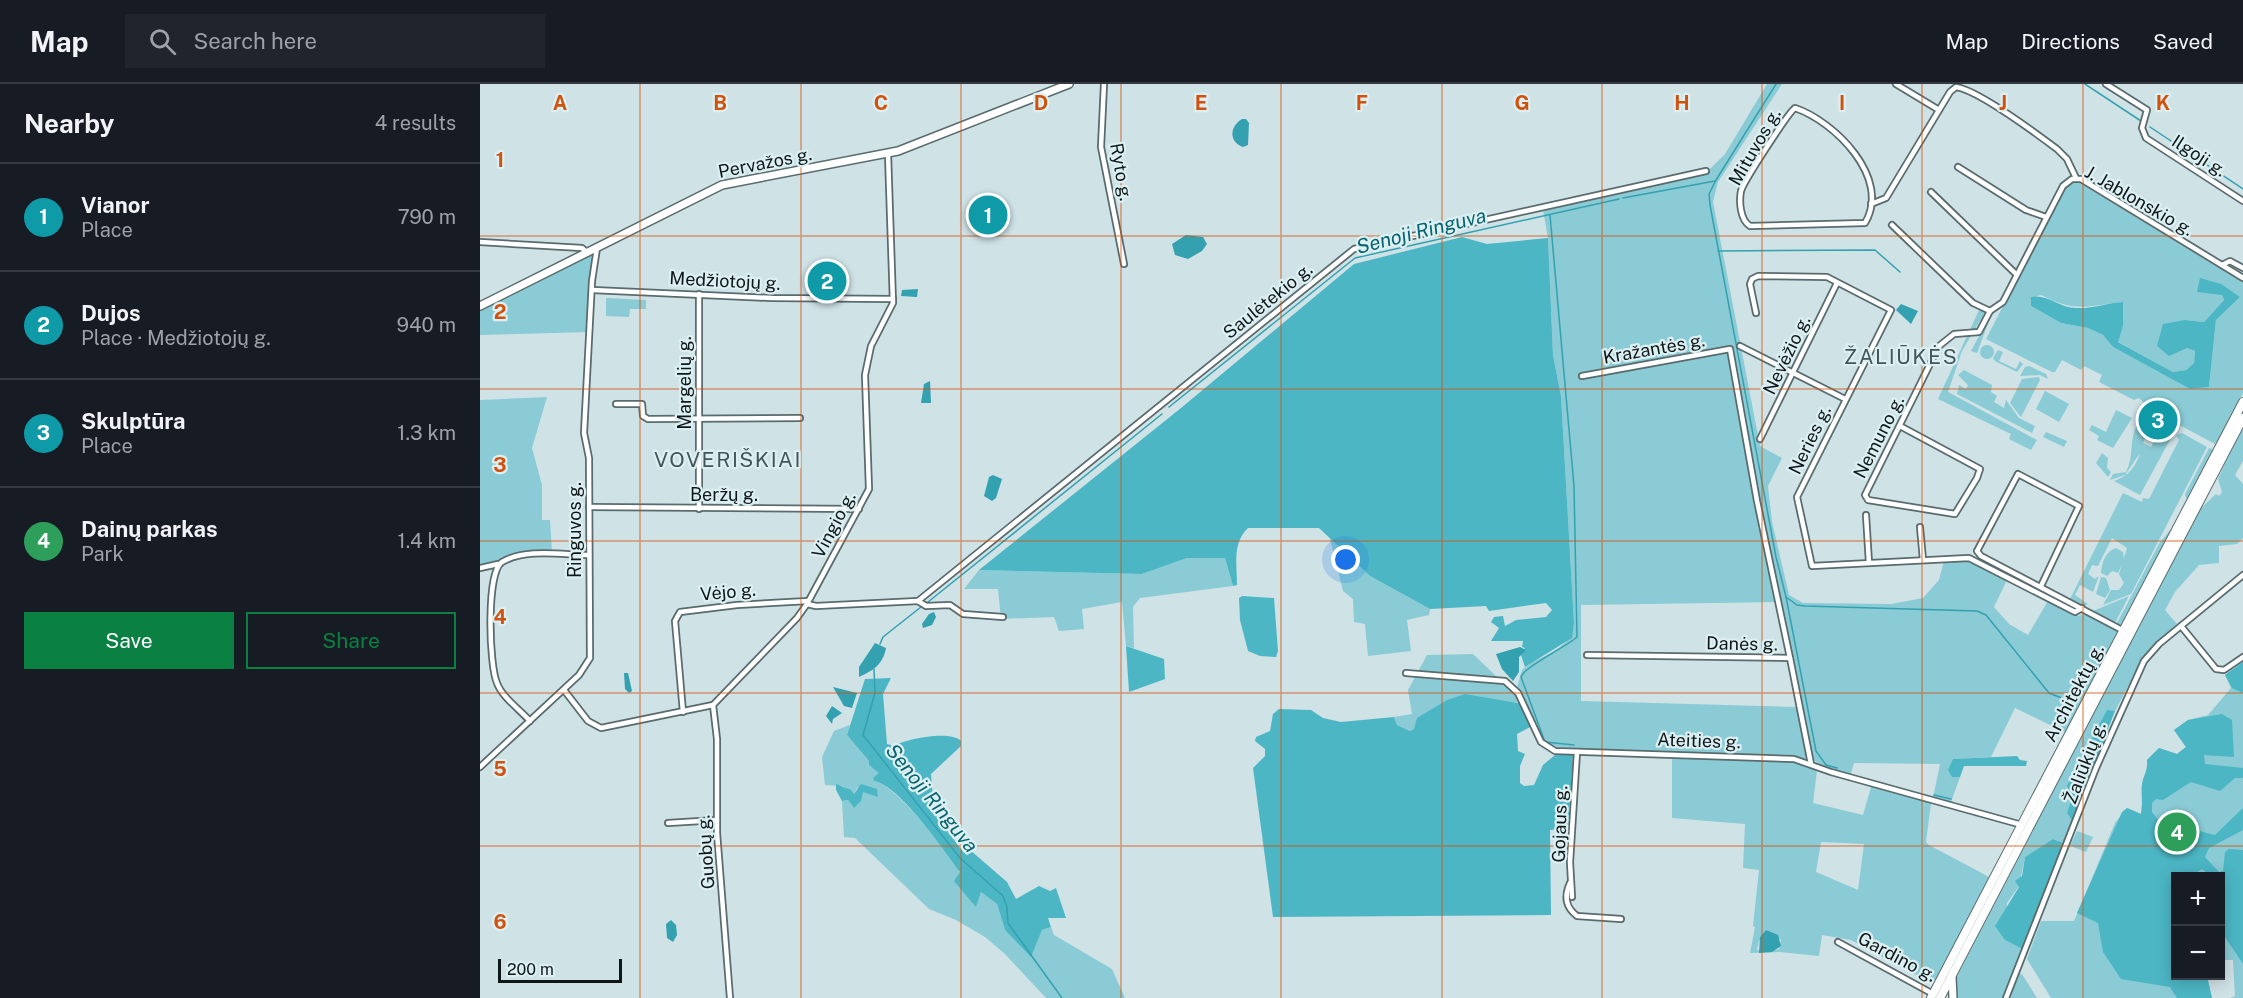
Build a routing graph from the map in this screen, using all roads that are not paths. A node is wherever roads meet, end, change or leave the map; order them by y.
1 (1069, 84) edge
2 (1104, 84) edge
3 (1896, 84) edge
4 (2106, 84) edge
5 (1939, 110) junction
6 (888, 154) junction
7 (1958, 166) dead end
8 (1706, 171) dead end
9 (2076, 178) junction
10 (1931, 192) dead end
11 (2243, 201) edge
12 (1871, 204) junction
13 (2046, 217) junction
14 (1892, 225) dead end
15 (480, 242) edge
16 (597, 248) junction
17 (588, 253) junction
18 (1124, 264) dead end
19 (2222, 265) junction
20 (2243, 268) edge
21 (2016, 274) junction
22 (2243, 278) edge
23 (1837, 283) junction
24 (592, 290) junction
25 (699, 294) junction
26 (893, 299) junction
27 (480, 306) edge
28 (1990, 311) junction
29 (1756, 313) dead end
30 (1740, 346) dead end
31 (1793, 373) junction
32 (1582, 376) dead end
33 (1845, 399) junction
34 (2243, 402) edge
35 (616, 404) dead end
36 (800, 418) dead end
37 (699, 419) junction
38 (2239, 421) edge
39 (1900, 426) junction
40 (1760, 439) dead end
41 (590, 507) junction
42 (699, 508) junction
43 (859, 509) junction
44 (1866, 515) dead end
45 (1920, 527) dead end
46 (589, 555) junction
47 (1923, 560) junction
48 (501, 563) junction
49 (1869, 563) junction
50 (480, 568) edge
51 (488, 568) junction
52 (494, 574) junction
53 (2243, 575) edge
54 (2155, 578) junction
55 (2041, 586) junction
56 (918, 601) junction
57 (807, 602) junction
58 (2082, 608) junction
59 (1003, 617) dead end
60 (2181, 626) junction
61 (2124, 631) junction
62 (1587, 655) dead end
63 (2243, 657) edge
64 (1790, 658) junction
65 (1406, 673) dead end
66 (2097, 688) junction
67 (564, 690) junction
68 (713, 705) junction
69 (683, 712) junction
70 (530, 721) junction
71 (1577, 752) junction
72 (1811, 764) junction
73 (480, 767) edge
74 (717, 819) junction
75 (668, 823) dead end
76 (2025, 826) junction
77 (1571, 880) junction
78 (1572, 897) dead end
79 (1621, 919) dead end
80 (1838, 942) dead end
81 (1952, 976) junction
82 (1937, 997) edge
83 (730, 998) edge
84 (1953, 998) edge
85 (2006, 998) edge

1 - 6 main road, Pervažos g.
2 - 18 street, Ryto g.
3 - 5 street
4 - 11 street, Ilgoji g.
5 - 9 street
5 - 12 street
6 - 16 main road, Pervažos g.
6 - 26 street, Vingio g.
7 - 13 street
8 - 56 street, Saulėtekio g.
9 - 13 street, J. Jablonskio g.
9 - 19 street, J. Jablonskio g.
10 - 21 street
12 - 12 street, Mituvos g.
13 - 21 street, J. Jablonskio g.
14 - 28 street
15 - 17 street
16 - 17 main road, Pervažos g.
16 - 24 street, Ringuvos g.
17 - 27 main road, Pervažos g.
19 - 20 street, J. Jablonskio g.
19 - 22 street, J. Jablonskio g.
21 - 28 street, J. Jablonskio g.
23 - 29 street
23 - 31 street, Nevėžio g.
23 - 33 street, Neries g.
24 - 25 street, Medžiotojų g.
24 - 41 street, Ringuvos g.
25 - 26 street, Medžiotojų g.
25 - 37 street, Margelių g.
26 - 43 street, Vingio g.
28 - 39 street, Nemuno g.
30 - 31 street
31 - 33 street
31 - 40 street, Nevėžio g.
32 - 64 street, Kražantės g.
33 - 49 street, Neries g.
34 - 38 main road, Architektų g.
35 - 37 street
36 - 37 street
37 - 42 street, Margelių g.
38 - 54 main road, Architektų g.
39 - 39 street, Nemuno g.
41 - 42 street, Beržų g.
41 - 46 street, Ringuvos g.
42 - 43 street, Beržų g.
43 - 57 street, Vingio g.
44 - 49 street
45 - 47 street
46 - 48 street
46 - 67 street, Ringuvos g.
47 - 49 street, Neries g.
47 - 58 street, Neries g.
48 - 51 street
48 - 52 street
50 - 51 street
51 - 52 street
52 - 70 street
53 - 60 street, Žaliūkių g.
54 - 61 main road, Architektų g.
54 - 66 main road, Architektų g.
55 - 55 street
55 - 58 street
56 - 57 street
56 - 59 street
57 - 68 street, Vingio g.
57 - 69 street, Vėjo g.
58 - 61 street
60 - 63 street
60 - 85 street, Žaliūkių g.
61 - 66 main road, Architektų g.
62 - 64 street, Danės g.
64 - 72 street, Danės g.
65 - 71 street, Ateities g.
66 - 76 main road, Architektų g.
67 - 69 street
67 - 70 street, Ringuvos g.
68 - 69 street
68 - 74 street, Guobų g.
70 - 73 street, Ringuvos g.
71 - 72 street, Ateities g.
71 - 77 street, Gojaus g.
72 - 76 street, Ateities g.
74 - 75 street
74 - 83 street, Guobų g.
76 - 81 main road, Architektų g.
76 - 82 main road, Architektų g.
77 - 78 street, Gojaus g.
77 - 79 street
80 - 82 street, Gardino g.
81 - 82 main road, Architektų g.
81 - 84 main road

